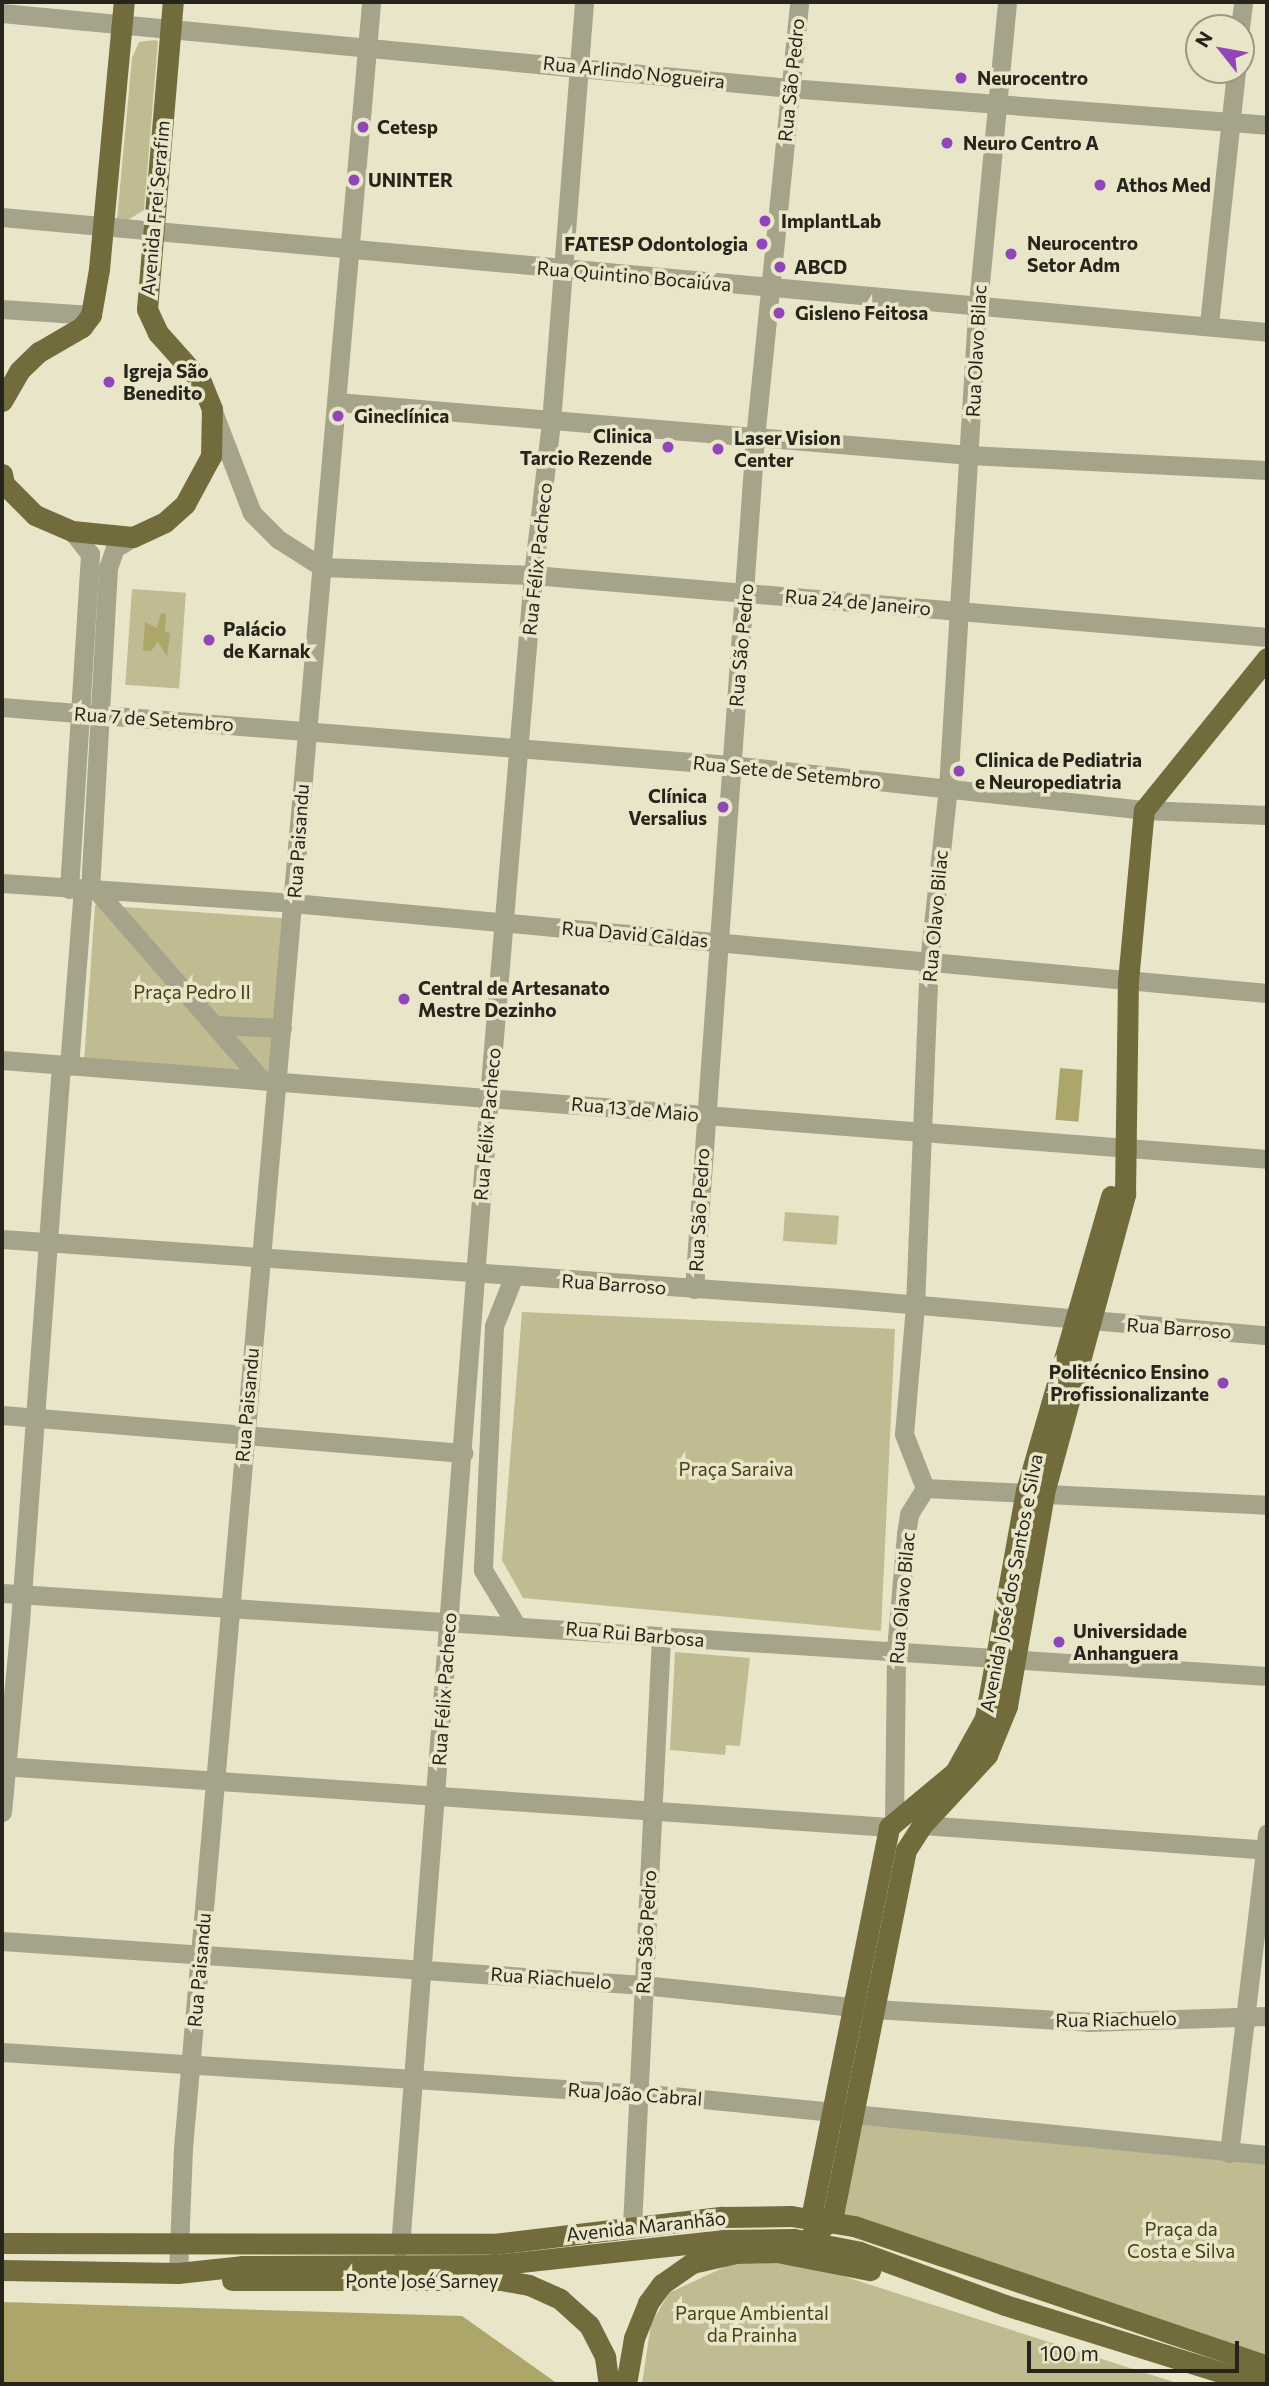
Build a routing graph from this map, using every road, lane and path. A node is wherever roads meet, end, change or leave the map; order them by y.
1 (124, 2) edge
2 (173, 2) edge
3 (371, 2) edge
4 (584, 2) edge
5 (799, 2) edge
6 (1007, 2) edge
7 (2, 13) edge
8 (121, 26) junction
9 (171, 30) junction
10 (367, 46) junction
11 (577, 65) junction
12 (1235, 84) edge
13 (789, 89) junction
14 (997, 102) junction
15 (1231, 121) junction
16 (1267, 125) edge
17 (2, 217) edge
18 (102, 228) junction
19 (150, 233) junction
20 (350, 249) junction
21 (561, 269) junction
22 (771, 288) junction
23 (978, 304) junction
24 (2, 309) edge
25 (46, 312) junction
26 (91, 316) junction
27 (1209, 324) junction
28 (1267, 332) edge
29 (39, 352) junction
30 (2, 401) edge
31 (337, 402) junction
32 (212, 409) junction
33 (551, 422) junction
34 (755, 438) junction
35 (970, 456) junction
36 (1267, 470) edge
37 (2, 474) edge
38 (72, 531) junction
39 (133, 537) junction
40 (322, 567) junction
41 (533, 575) junction
42 (746, 592) junction
43 (958, 610) junction
44 (85, 624) junction
45 (106, 625) junction
46 (1267, 637) edge
47 (1267, 658) edge
48 (2, 707) edge
49 (79, 714) junction
50 (100, 716) junction
51 (307, 729) junction
52 (520, 748) junction
53 (730, 765) junction
54 (948, 788) junction
55 (85, 802) junction
56 (1144, 810) junction
57 (1267, 815) edge
58 (71, 859) junction
59 (92, 860) junction
60 (2, 883) edge
61 (85, 890) junction
62 (293, 903) junction
63 (504, 922) junction
64 (716, 941) junction
65 (929, 962) junction
66 (1128, 981) junction
67 (1267, 993) edge
68 (215, 1025) junction
69 (282, 1028) junction
70 (2, 1060) edge
71 (65, 1065) junction
72 (270, 1080) junction
73 (489, 1096) junction
74 (704, 1115) junction
75 (923, 1132) junction
76 (1125, 1150) junction
77 (1267, 1159) edge
78 (2, 1240) edge
79 (48, 1243) junction
80 (259, 1259) junction
81 (475, 1275) junction
82 (513, 1278) junction
83 (694, 1289) junction
84 (915, 1306) junction
85 (1083, 1320) junction
86 (1267, 1335) edge
87 (2, 1415) edge
88 (35, 1419) junction
89 (245, 1436) junction
90 (463, 1452) junction
91 (925, 1488) junction
92 (1035, 1492) junction
93 (1267, 1505) edge
94 (2, 1593) edge
95 (22, 1594) junction
96 (231, 1606) junction
97 (449, 1620) junction
98 (516, 1623) junction
99 (661, 1638) junction
100 (896, 1649) junction
101 (1005, 1658) junction
102 (1267, 1676) edge
103 (4, 1766) edge
104 (216, 1780) junction
105 (436, 1794) junction
106 (654, 1809) junction
107 (2, 1812) edge
108 (892, 1824) junction
109 (922, 1825) junction
110 (1266, 1844) edge
111 (2, 1941) edge
112 (201, 1954) junction
113 (418, 1969) junction
114 (643, 1985) junction
115 (865, 2007) junction
116 (1247, 2015) junction
117 (1267, 2016) edge
118 (2, 2052) edge
119 (190, 2066) junction
120 (410, 2080) junction
121 (637, 2094) junction
122 (843, 2112) junction
123 (1229, 2153) junction
124 (1267, 2155) edge
125 (632, 2226) junction
126 (818, 2227) junction
127 (2, 2243) edge
128 (178, 2245) junction
129 (400, 2247) junction
130 (2, 2270) edge
131 (177, 2273) junction
132 (1004, 2305) junction
133 (1267, 2366) edge
134 (609, 2384) edge
135 (626, 2384) edge
136 (1259, 2384) edge

1 - 8 main road
2 - 9 main road, Avenida Frei Serafim
3 - 10 street, Rua Paisandu
4 - 11 street, Rua Félix Pacheco
5 - 13 street, Rua São Pedro
6 - 14 street, Rua Olavo Bilac
7 - 8 street, Rua Arlindo Nogueira
8 - 9 street, Rua Arlindo Nogueira
8 - 18 main road
9 - 10 street, Rua Arlindo Nogueira
9 - 19 main road, Avenida Frei Serafim
10 - 11 street, Rua Arlindo Nogueira
10 - 20 street, Rua Paisandu
11 - 13 street, Rua Arlindo Nogueira
11 - 21 street, Rua Félix Pacheco
12 - 15 street
13 - 14 street, Rua Arlindo Nogueira
13 - 22 street, Rua São Pedro
14 - 15 street, Rua Arlindo Nogueira
14 - 23 street, Rua Olavo Bilac
15 - 16 street, Rua Arlindo Nogueira
15 - 27 street
17 - 18 street, Rua Quintino Bocaiúva
18 - 19 street, Rua Quintino Bocaiúva
18 - 26 main road
19 - 20 street, Rua Quintino Bocaiúva
19 - 32 main road, Avenida Frei Serafim
20 - 21 street, Rua Quintino Bocaiúva
20 - 31 street, Rua Paisandu
21 - 22 street, Rua Quintino Bocaiúva
21 - 33 street, Rua Félix Pacheco
22 - 23 street, Rua Quintino Bocaiúva
22 - 34 street, Rua São Pedro
23 - 27 street, Rua Quintino Bocaiúva
23 - 35 street, Rua Olavo Bilac
24 - 25 street
25 - 26 street
25 - 29 street
26 - 29 main road
27 - 28 street, Rua Quintino Bocaiúva
29 - 30 main road
31 - 33 street
31 - 40 street, Rua Paisandu
32 - 39 main road, Avenida Frei Serafim
32 - 40 street
33 - 34 street
33 - 41 street, Rua Félix Pacheco
34 - 35 street
34 - 42 street, Rua São Pedro
35 - 36 street
35 - 43 street, Rua Olavo Bilac
37 - 38 main road
38 - 39 main road
38 - 44 street
39 - 45 street
40 - 41 street, Rua 24 de Janeiro
40 - 51 street, Rua Paisandu
41 - 42 street, Rua 24 de Janeiro
41 - 52 street, Rua Félix Pacheco
42 - 43 street, Rua 24 de Janeiro
42 - 53 street, Rua São Pedro
43 - 46 street, Rua 24 de Janeiro
43 - 54 street, Rua Olavo Bilac
44 - 45 street
44 - 49 street
45 - 50 street
47 - 56 main road
48 - 49 street, Rua 7 de Setembro
49 - 50 street, Rua 7 de Setembro
49 - 55 street
50 - 51 street, Rua 7 de Setembro
50 - 55 street
51 - 52 street, Rua Sete de Setembro
51 - 62 street, Rua Paisandu
52 - 53 street, Rua Sete de Setembro
52 - 63 street, Rua Félix Pacheco
53 - 54 street, Rua Sete de Setembro
53 - 64 street, Rua São Pedro
54 - 56 street, Rua Sete de Setembro
54 - 65 street, Rua Olavo Bilac
55 - 58 street
55 - 59 street
56 - 57 street, Rua Sete de Setembro
56 - 66 main road, Avenida José dos Santos e Silva
58 - 59 street
58 - 61 street
59 - 61 street
60 - 61 street, Rua David Caldas
61 - 62 street, Rua David Caldas
61 - 68 street
61 - 71 street
62 - 63 street, Rua David Caldas
62 - 69 street, Rua Paisandu
63 - 64 street, Rua David Caldas
63 - 73 street, Rua Félix Pacheco
64 - 65 street, Rua David Caldas
64 - 74 street, Rua São Pedro
65 - 66 street, Rua David Caldas
65 - 75 street, Rua Olavo Bilac
66 - 67 street, Rua David Caldas
66 - 76 main road, Avenida José dos Santos e Silva
68 - 69 street
68 - 72 street
69 - 72 street, Rua Paisandu
70 - 71 street, Rua 13 de Maio
71 - 72 street, Rua 13 de Maio
71 - 79 street
72 - 73 street, Rua 13 de Maio
72 - 80 street, Rua Paisandu
73 - 74 street, Rua 13 de Maio
73 - 81 street, Rua Félix Pacheco
74 - 75 street, Rua 13 de Maio
74 - 83 street, Rua São Pedro
75 - 76 street, Rua 13 de Maio
75 - 84 street, Rua Olavo Bilac
76 - 77 street, Rua 13 de Maio
76 - 85 main road, Avenida José dos Santos e Silva
78 - 79 street, Rua Barroso
79 - 80 street, Rua Barroso
79 - 88 street
80 - 81 street, Rua Barroso
80 - 89 street, Rua Paisandu
81 - 82 street, Rua Barroso
81 - 90 street, Rua Félix Pacheco
82 - 83 street, Rua Barroso
82 - 98 street
83 - 84 street, Rua Barroso
84 - 85 street, Rua Barroso
84 - 91 street, Rua Olavo Bilac
85 - 86 street, Rua Barroso
85 - 92 main road, Avenida José dos Santos e Silva
87 - 88 street
88 - 89 street
88 - 95 street
89 - 90 street
89 - 96 street, Rua Paisandu
90 - 97 street, Rua Félix Pacheco
91 - 92 street
91 - 100 street, Rua Olavo Bilac
92 - 93 street
92 - 101 main road, Avenida José dos Santos e Silva
94 - 95 street, Rua Rui Barbosa
95 - 96 street, Rua Rui Barbosa
95 - 103 street
96 - 97 street, Rua Rui Barbosa
96 - 104 street, Rua Paisandu
97 - 98 street, Rua Rui Barbosa
97 - 105 street, Rua Félix Pacheco
98 - 99 street, Rua Rui Barbosa
99 - 100 street, Rua Rui Barbosa
99 - 106 street, Rua São Pedro
100 - 101 street, Rua Rui Barbosa
100 - 108 street, Rua Olavo Bilac
101 - 102 street, Rua Rui Barbosa
101 - 108 main road, Avenida José dos Santos e Silva
101 - 109 main road, Avenida José dos Santos e Silva
103 - 104 street
103 - 107 street
104 - 105 street
104 - 112 street, Rua Paisandu
105 - 106 street
105 - 113 street, Rua Félix Pacheco
106 - 108 street
106 - 114 street, Rua São Pedro
108 - 115 main road, Avenida José dos Santos e Silva
109 - 110 street
109 - 115 main road, Avenida José dos Santos e Silva
110 - 116 street
111 - 112 street, Rua Riachuelo
112 - 113 street, Rua Riachuelo
112 - 119 street, Rua Paisandu
113 - 114 street, Rua Riachuelo
113 - 120 street, Rua Félix Pacheco
114 - 115 street, Rua Riachuelo
114 - 121 street, Rua São Pedro
115 - 116 street, Rua Riachuelo
115 - 122 main road, Avenida José dos Santos e Silva
116 - 117 street, Rua Riachuelo
116 - 123 street
118 - 119 street, Rua João Cabral
119 - 120 street, Rua João Cabral
119 - 128 street, Rua Paisandu
120 - 121 street, Rua João Cabral
120 - 129 street, Rua Félix Pacheco
121 - 122 street, Rua João Cabral
121 - 125 street, Rua São Pedro
122 - 123 street, Rua João Cabral
122 - 126 main road, Avenida José dos Santos e Silva
123 - 124 street, Rua João Cabral
125 - 126 main road, Avenida Maranhão
125 - 129 main road, Avenida Maranhão
126 - 131 main road, Avenida Maranhão
126 - 132 main road, Avenida Maranhão
126 - 133 main road, Avenida Maranhão
127 - 128 main road, Avenida Maranhão
128 - 129 main road, Avenida Maranhão
128 - 131 street, Rua Paisandu
130 - 131 main road, Avenida Maranhão
131 - 134 main road, Ponte José Sarney
132 - 135 main road
132 - 136 main road, Avenida Maranhão

